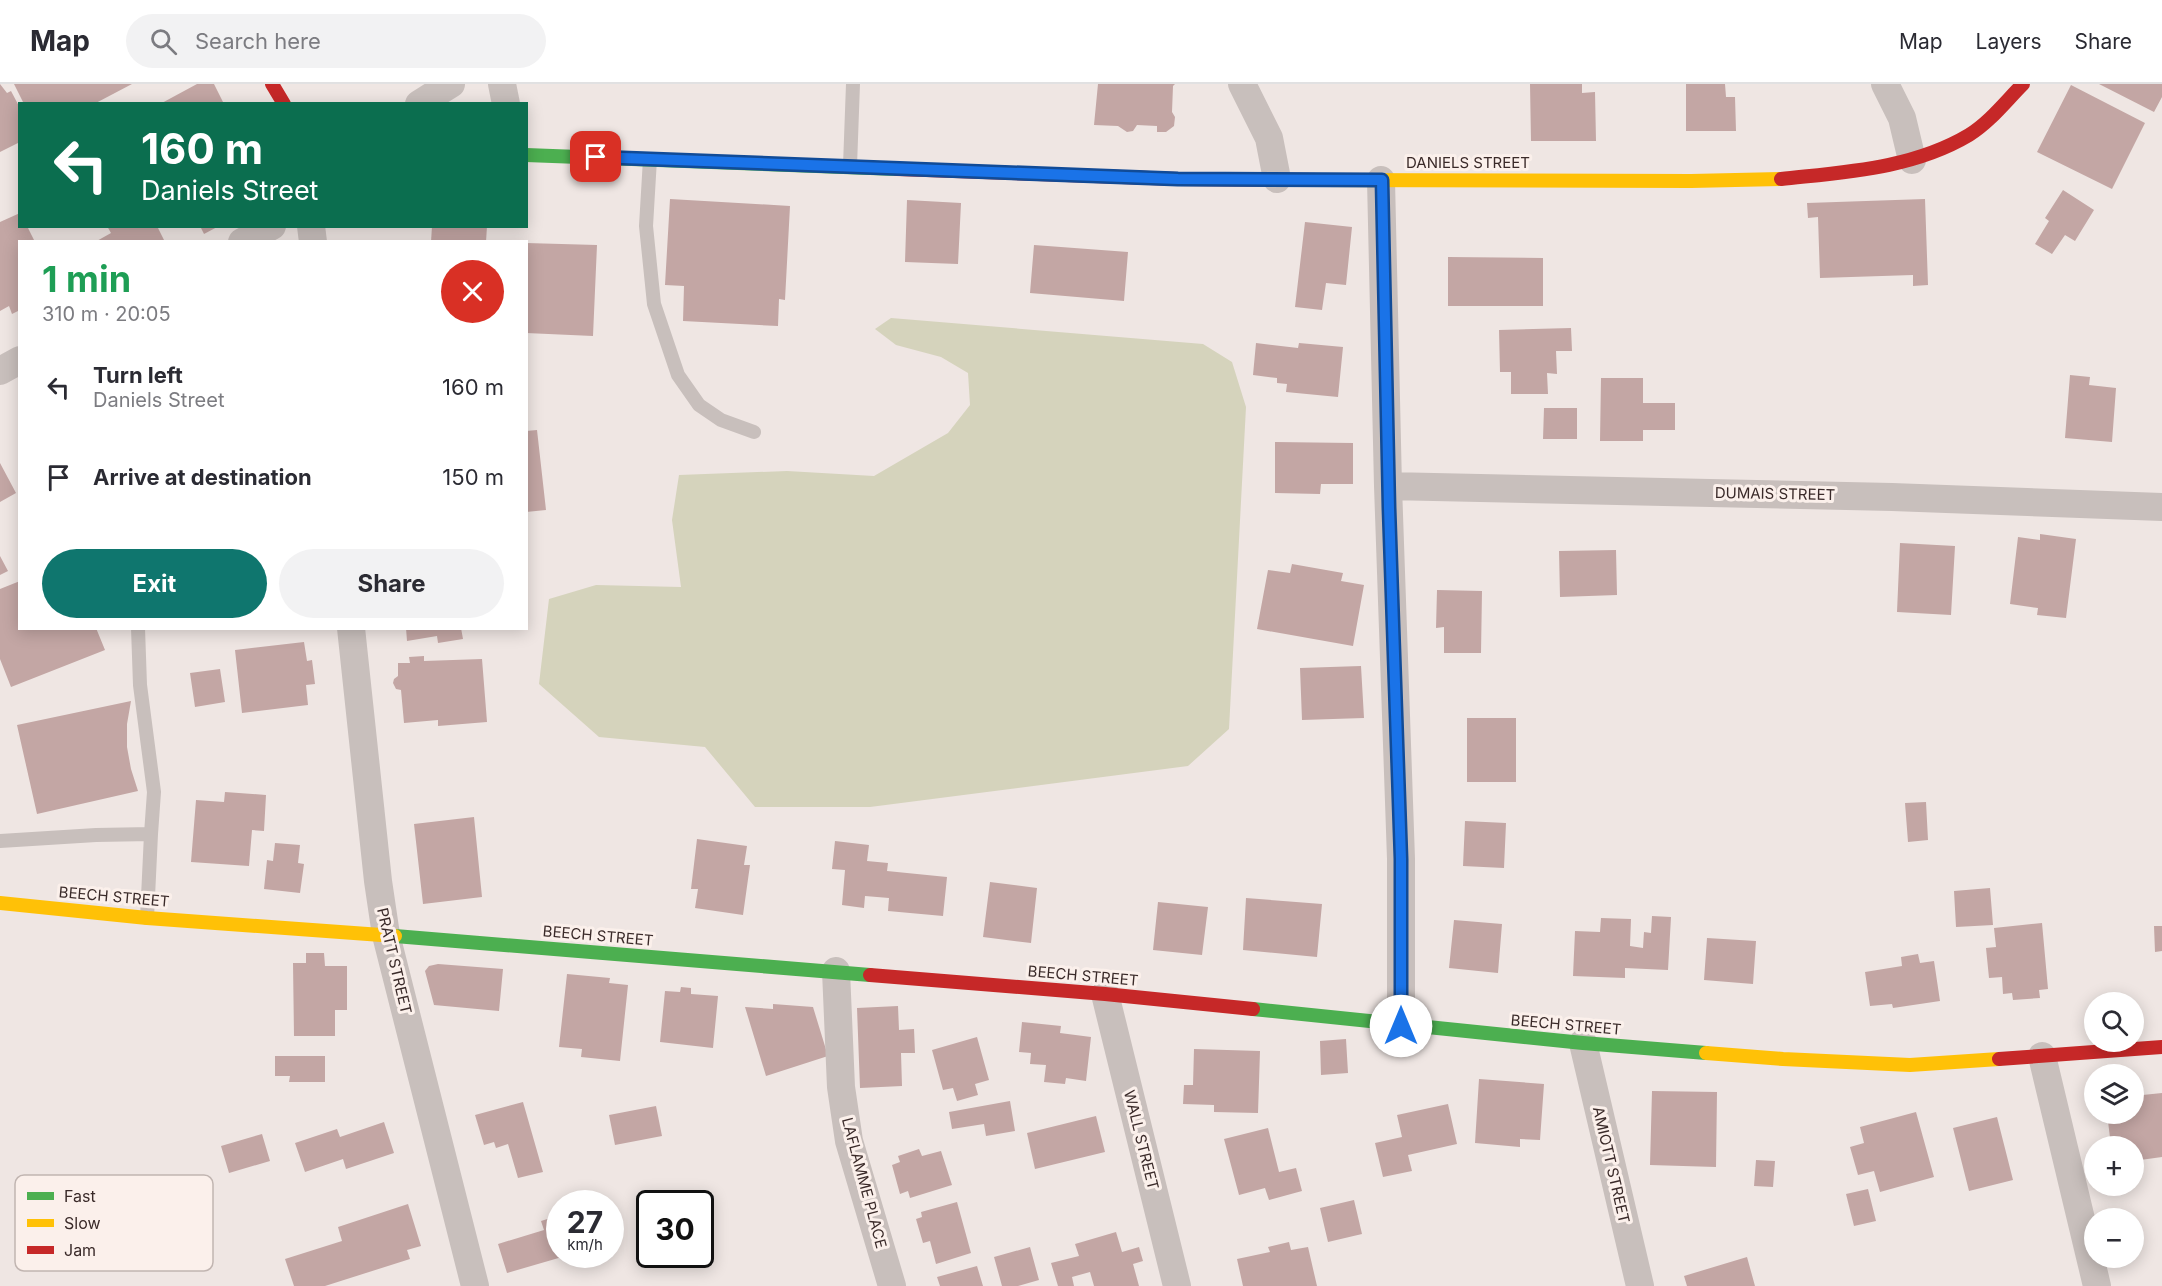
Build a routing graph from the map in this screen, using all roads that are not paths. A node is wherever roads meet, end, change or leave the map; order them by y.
1 (272, 84) edge
2 (451, 84) edge
3 (502, 84) edge
4 (853, 84) edge
5 (1242, 84) edge
6 (1885, 84) edge
7 (2023, 84) edge
8 (282, 102) edge
9 (422, 102) edge
10 (506, 102) edge
11 (528, 140) edge
12 (528, 155) edge
13 (561, 156) junction
14 (651, 159) junction
15 (1912, 160) junction
16 (850, 166) junction
17 (1277, 179) junction
18 (1382, 180) junction
19 (268, 228) edge
20 (247, 240) edge
21 (18, 361) edge
22 (0, 371) edge
23 (754, 432) dead end
24 (1388, 486) junction
25 (2162, 507) edge
26 (138, 630) edge
27 (351, 630) edge
28 (151, 834) junction
29 (0, 841) edge
30 (0, 903) edge
31 (147, 918) junction
32 (386, 935) junction
33 (836, 971) junction
34 (1105, 994) junction
35 (1401, 1026) junction
36 (1583, 1043) junction
37 (2162, 1047) edge
38 (2042, 1056) junction
39 (475, 1286) edge
40 (892, 1286) edge
41 (1177, 1286) edge
42 (1640, 1286) edge
43 (2097, 1286) edge

1 - 8 street
2 - 9 street
3 - 10 street
4 - 16 lane
5 - 17 street
6 - 15 street
7 - 15 street, DANIELS STREET
11 - 13 street
12 - 13 street, DANIELS STREET
13 - 14 street, DANIELS STREET
14 - 16 street, DANIELS STREET
14 - 23 lane
15 - 18 street, DANIELS STREET
16 - 17 street, DANIELS STREET
17 - 18 street, DANIELS STREET
18 - 24 street
19 - 20 street
21 - 22 street
24 - 25 street, DUMAIS STREET
24 - 35 street
26 - 28 lane
27 - 32 street, PRATT STREET
28 - 29 lane
28 - 31 lane
30 - 31 street, BEECH STREET
31 - 32 street, BEECH STREET
32 - 33 street, BEECH STREET
32 - 39 street, PRATT STREET
33 - 34 street, BEECH STREET
33 - 40 street, LAFLAMME PLACE
34 - 35 street, BEECH STREET
34 - 41 street, WALL STREET
35 - 36 street, BEECH STREET
36 - 38 street, BEECH STREET
36 - 42 street, AMIOTT STREET
37 - 38 street, BEECH STREET
38 - 43 street

